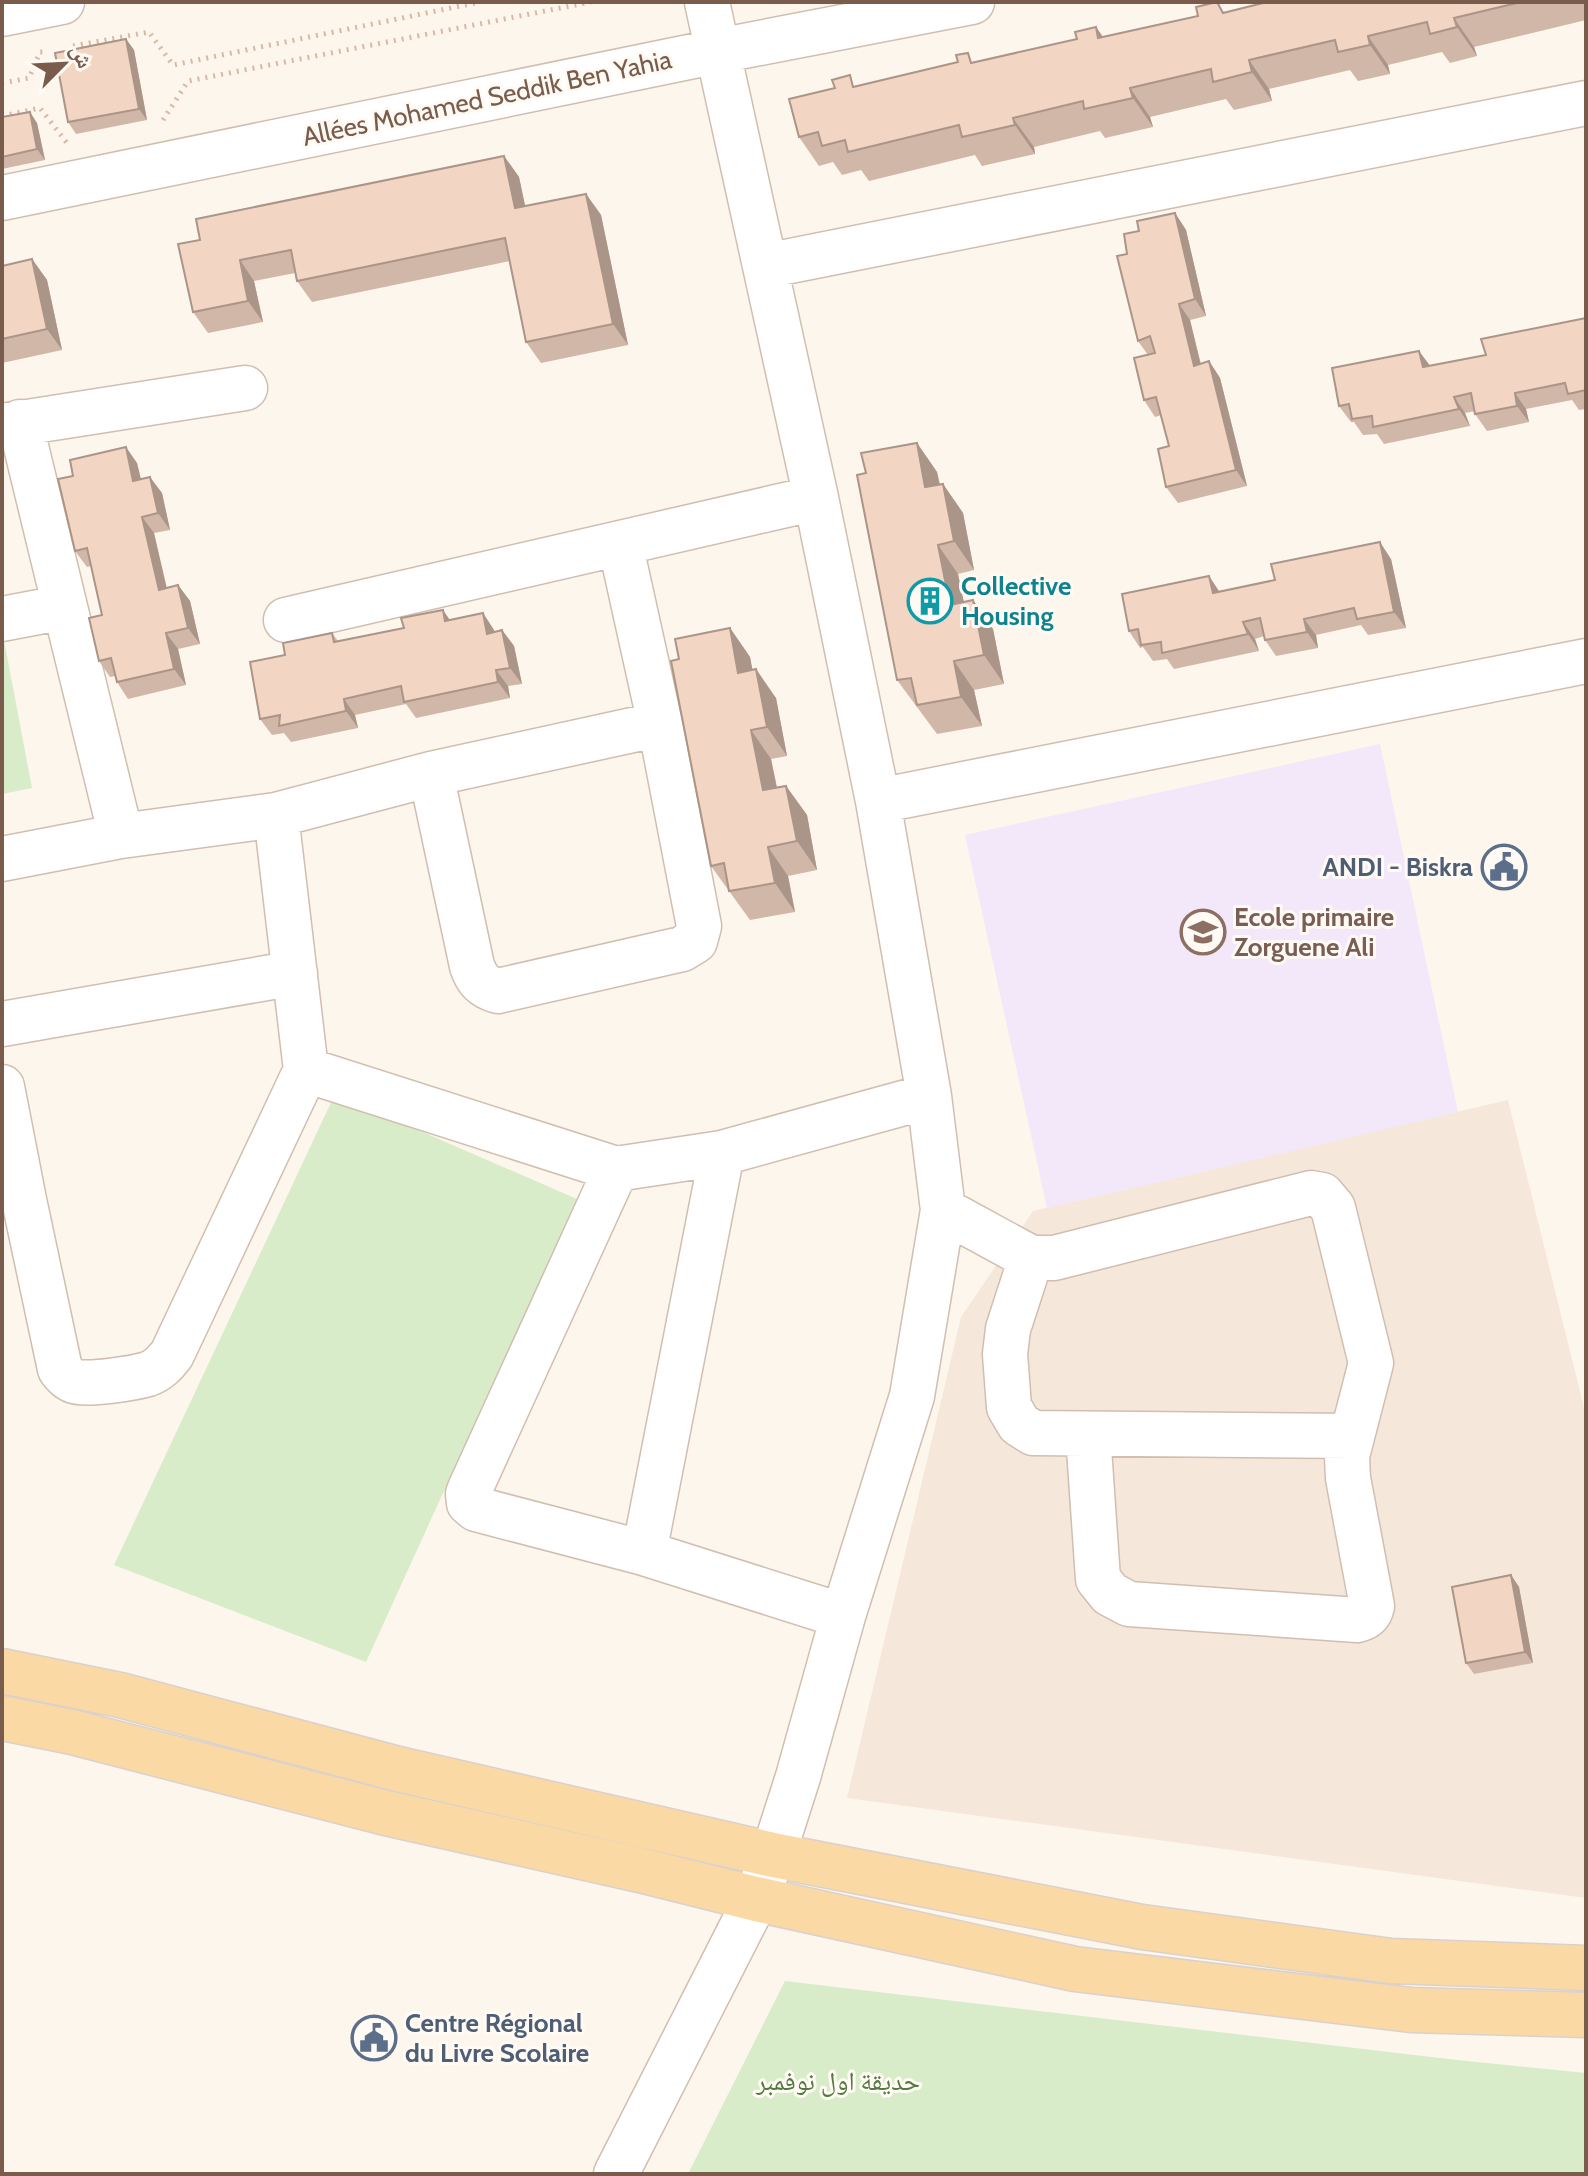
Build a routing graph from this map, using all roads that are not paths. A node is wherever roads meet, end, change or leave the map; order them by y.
1 (62, 2) edge
2 (707, 2) edge
3 (972, 2) edge
4 (2, 14) edge
5 (718, 51) junction
6 (1586, 103) edge
7 (2, 198) edge
8 (765, 266) junction
9 (245, 388) dead end
10 (11, 424) edge
11 (816, 498) junction
12 (620, 543) junction
13 (65, 607) junction
14 (2, 619) edge
15 (286, 620) dead end
16 (1586, 661) edge
17 (660, 724) junction
18 (431, 774) junction
19 (878, 801) junction
20 (276, 815) junction
21 (121, 836) junction
22 (2, 859) edge
23 (295, 973) junction
24 (2, 1024) edge
25 (306, 1070) junction
26 (2, 1087) edge
27 (929, 1096) junction
28 (722, 1153) junction
29 (616, 1169) junction
30 (13, 1203) edge
31 (943, 1210) junction
32 (1031, 1258) junction
33 (1088, 1434) junction
34 (1352, 1436) junction
35 (644, 1553) junction
36 (843, 1616) junction
37 (2, 1671) edge
38 (2, 1718) edge
39 (773, 1855) junction
40 (756, 1899) junction
41 (1586, 1968) edge
42 (1586, 2015) edge
43 (616, 2174) edge

1 - 4 street
2 - 5 street
3 - 5 street, Allées Mohamed Seddik Ben Yahia
5 - 7 street, Allées Mohamed Seddik Ben Yahia
5 - 8 street
6 - 8 street
8 - 11 street
9 - 10 street
10 - 13 street
11 - 12 street
11 - 19 street
12 - 15 street
12 - 17 street
13 - 14 street
13 - 21 street
16 - 19 street
17 - 18 street
17 - 18 street
18 - 20 street
19 - 27 street
20 - 21 street
20 - 23 street
21 - 22 street
23 - 24 street
23 - 25 street
25 - 29 street
25 - 30 street
26 - 30 street
27 - 28 street
27 - 31 street
28 - 29 street
28 - 35 street
29 - 35 street
31 - 32 street
31 - 36 street
32 - 33 street
32 - 34 street
33 - 34 street
33 - 34 street
35 - 36 street
36 - 39 street
37 - 39 main road
38 - 40 main road
39 - 40 street
39 - 41 main road
40 - 42 main road
40 - 43 street

